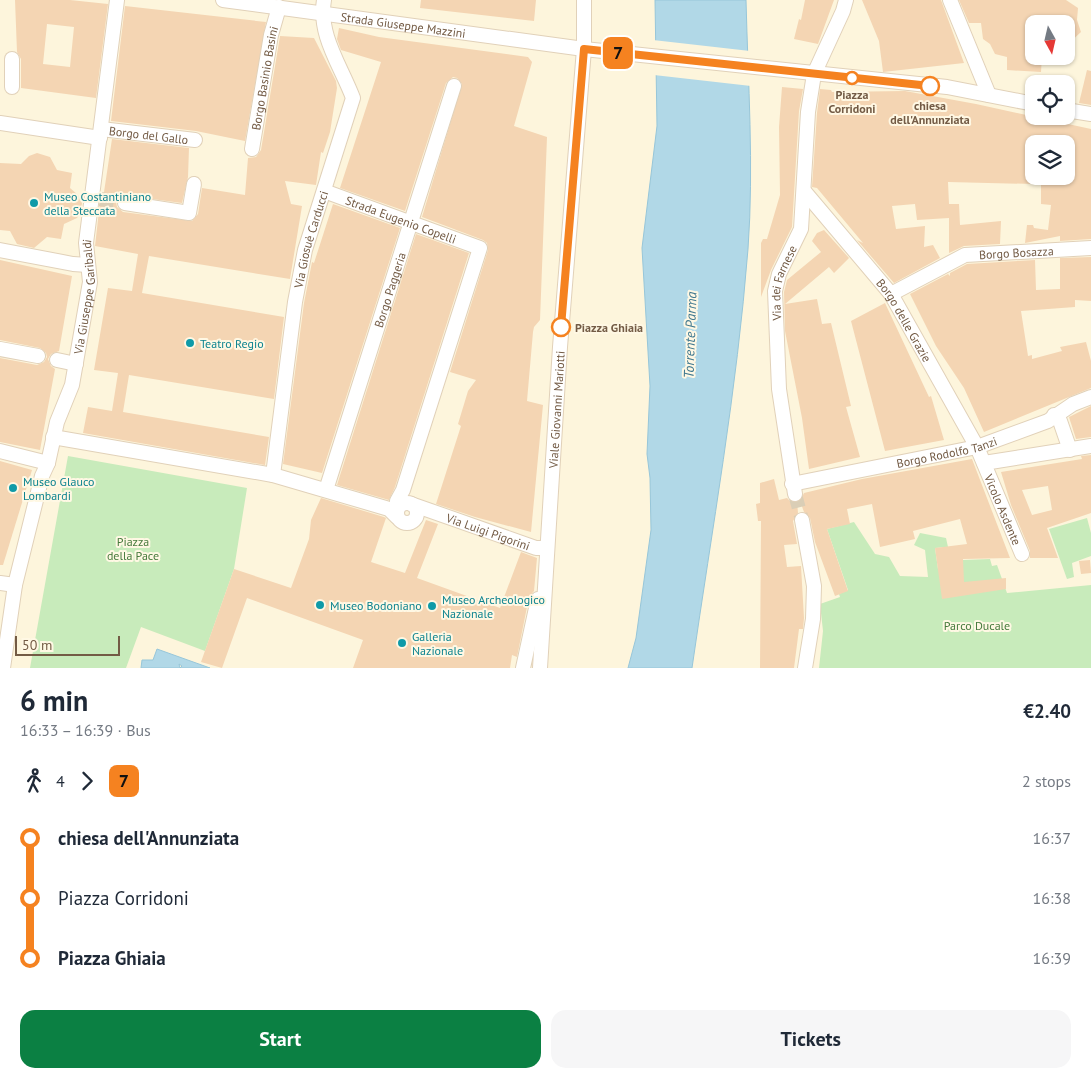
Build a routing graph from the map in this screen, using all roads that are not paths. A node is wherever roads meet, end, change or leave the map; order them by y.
1 (118, 0) edge
2 (223, 0) edge
3 (584, 0) edge
4 (846, 0) edge
5 (950, 0) edge
6 (323, 6) edge
7 (278, 7) junction
8 (584, 49) junction
9 (12, 59) dead end
10 (814, 74) junction
11 (12, 87) dead end
12 (454, 88) dead end
13 (989, 95) junction
14 (1025, 102) edge
15 (1075, 111) edge
16 (1091, 114) edge
17 (2, 124) edge
18 (100, 134) junction
19 (195, 140) dead end
20 (252, 149) dead end
21 (194, 184) dead end
22 (324, 191) junction
23 (804, 191) junction
24 (125, 203) tunnel mouth
25 (412, 224) junction
26 (1091, 248) edge
27 (0, 250) edge
28 (88, 265) junction
29 (891, 294) junction
30 (0, 349) edge
31 (38, 356) dead end
32 (57, 360) dead end
33 (76, 364) junction
34 (1091, 397) edge
35 (1054, 416) junction
36 (53, 437) junction
37 (1091, 446) edge
38 (977, 447) junction
39 (1070, 450) junction
40 (0, 451) edge
41 (48, 462) junction
42 (984, 463) junction
43 (273, 474) junction
44 (794, 489) joint
45 (326, 490) junction
46 (403, 509) junction
47 (433, 514) junction
48 (802, 520) tunnel mouth
49 (1022, 554) dead end
50 (545, 555) junction
51 (0, 583) edge
52 (15, 585) junction
53 (3, 668) edge
54 (523, 668) edge
55 (540, 668) edge
56 (805, 668) edge

1 - 18 street, Via Giuseppe Garibaldi
2 - 7 street, Strada Giuseppe Mazzini
3 - 8 street, Viale Giovanni Mariotti
4 - 10 street, Via dei Farnese
5 - 13 street
6 - 7 street, Strada Giuseppe Mazzini
6 - 8 street, Strada Giuseppe Mazzini
6 - 22 street, Via Giosuè Carducci
7 - 20 street, Borgo Basinio Basini
8 - 10 street, Strada Giuseppe Mazzini
8 - 50 street, Viale Giovanni Mariotti
9 - 11 street
10 - 13 street, Strada Giuseppe Mazzini
10 - 23 street, Via dei Farnese
12 - 25 street, Borgo Paggeria
13 - 14 street, Strada Giuseppe Mazzini
15 - 16 street
17 - 18 street, Borgo del Gallo
18 - 19 street, Borgo del Gallo
18 - 28 street, Via Giuseppe Garibaldi
21 - 24 street
22 - 25 street, Strada Eugenio Copelli
22 - 43 street, Via Giosuè Carducci
23 - 29 street, Borgo delle Grazie
23 - 44 street, Via dei Farnese
25 - 45 street, Borgo Paggeria
25 - 46 street, Strada Eugenio Copelli
26 - 29 street, Borgo Bosazza
27 - 28 street
28 - 33 street, Via Giuseppe Garibaldi
29 - 38 street, Borgo delle Grazie
30 - 31 street
32 - 33 street
33 - 36 street, Via Giuseppe Garibaldi
34 - 35 street, Borgo Rodolfo Tanzi
35 - 38 street, Borgo Rodolfo Tanzi
35 - 39 street
36 - 41 street, Via Giuseppe Garibaldi
36 - 43 street
37 - 39 street
38 - 42 street, Borgo delle Grazie
38 - 44 street, Borgo Rodolfo Tanzi
39 - 42 street
40 - 41 street
41 - 52 street, Via Giuseppe Garibaldi
42 - 49 street, Vicolo Asdente
43 - 45 street
45 - 46 street, Via Luigi Pigorini
46 - 47 street, Via Luigi Pigorini
46 - 47 street, Via Luigi Pigorini
47 - 50 street, Via Luigi Pigorini
48 - 56 street
50 - 54 street, Viale Giovanni Mariotti
50 - 55 street, Viale Giovanni Mariotti
51 - 52 street
52 - 53 street, Via Giuseppe Garibaldi

